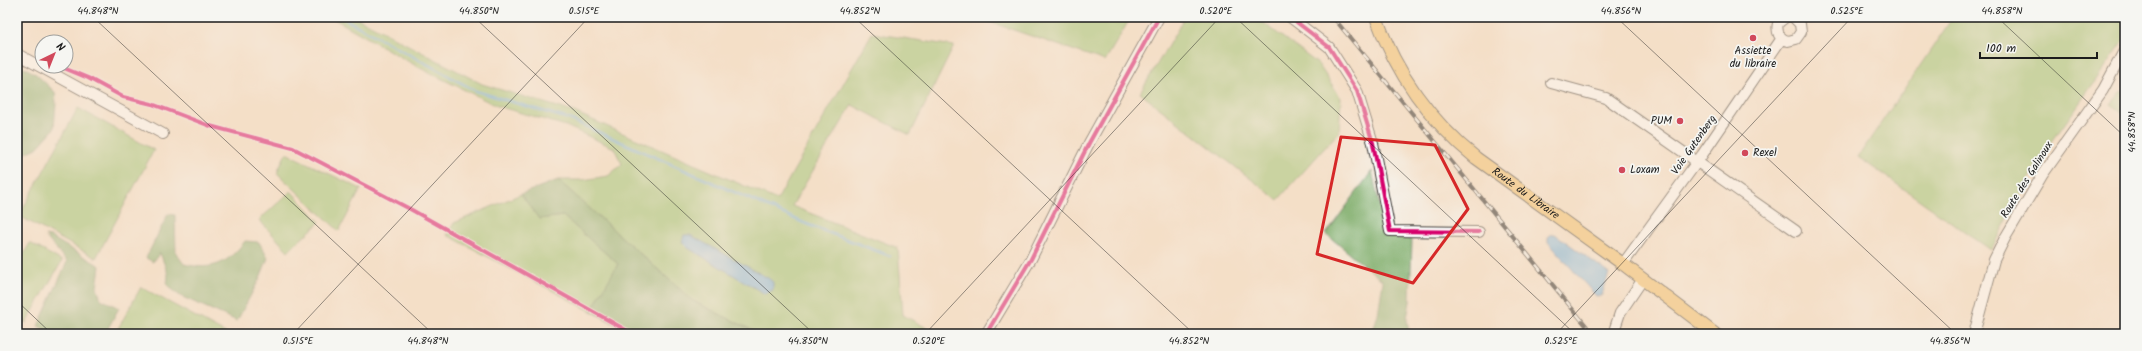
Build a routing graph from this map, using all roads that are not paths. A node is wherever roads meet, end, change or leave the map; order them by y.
1 (1159, 17) edge
2 (1290, 17) edge
3 (1376, 17) edge
4 (1786, 17) edge
5 (1793, 17) edge
6 (1782, 38) junction
7 (2125, 49) edge
8 (17, 54) edge
9 (1551, 83) dead end
10 (163, 134) dead end
11 (1697, 162) junction
12 (1796, 231) dead end
13 (1479, 232) dead end
14 (1623, 264) junction
15 (1643, 279) junction
16 (986, 334) edge
17 (1619, 334) edge
18 (1714, 334) edge
19 (1974, 334) edge

1 - 16 street
2 - 13 street
3 - 14 main road, Route du Libraire
4 - 6 street
5 - 6 street
6 - 11 street, Voie Gutenberg
7 - 19 street, Route des Galinoux
8 - 10 street
9 - 11 street
11 - 12 street
11 - 14 street, Voie Gutenberg
14 - 15 main road, Route du Libraire
15 - 17 street
15 - 18 main road, Route du Libraire

